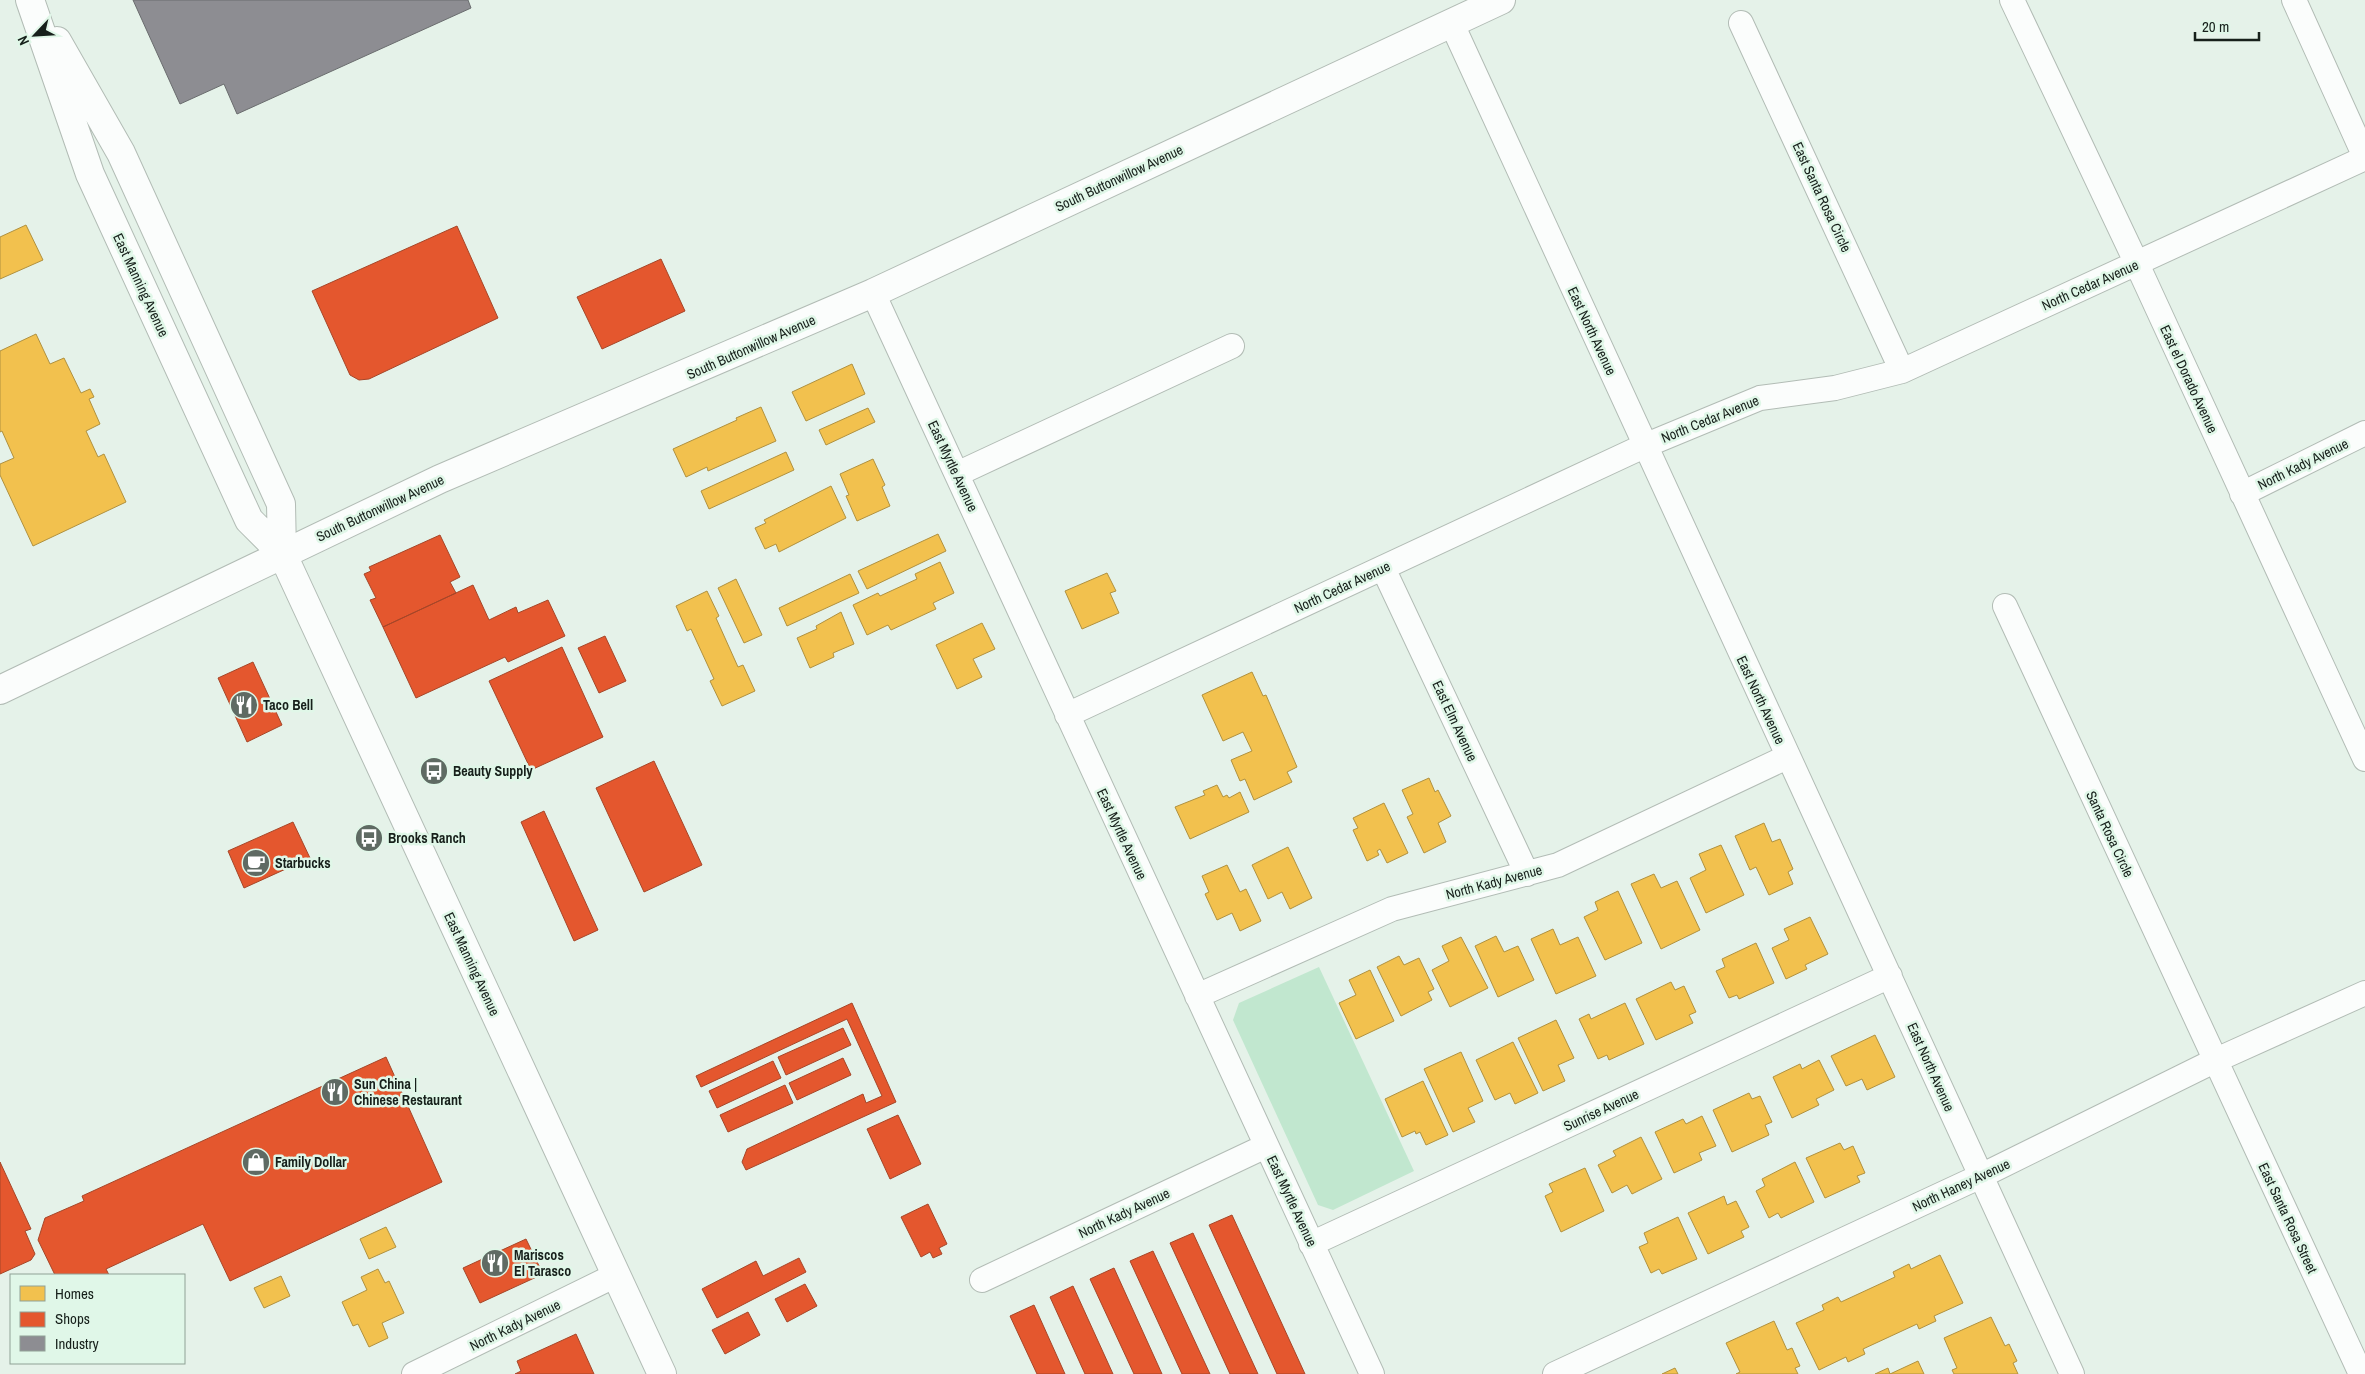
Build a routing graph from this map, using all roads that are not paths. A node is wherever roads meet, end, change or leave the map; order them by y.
1 (32, 0) edge
2 (1501, 0) edge
3 (2012, 0) edge
4 (2294, 0) edge
5 (1741, 23) dead end
6 (1452, 24) junction
7 (2365, 157) edge
8 (90, 174) junction
9 (2137, 264) junction
10 (873, 293) junction
11 (199, 324) junction
12 (1232, 346) dead end
13 (1902, 370) junction
14 (2365, 433) edge
15 (1644, 446) junction
16 (957, 474) junction
17 (2242, 494) junction
18 (282, 553) junction
19 (1383, 568) junction
20 (2005, 606) dead end
21 (0, 690) edge
22 (1067, 715) junction
23 (1787, 757) junction
24 (2365, 759) edge
25 (1527, 874) junction
26 (1890, 976) junction
27 (2365, 993) edge
28 (1197, 996) junction
29 (2214, 1061) junction
30 (1266, 1146) junction
31 (1981, 1176) junction
32 (1311, 1244) junction
33 (616, 1275) junction
34 (982, 1280) dead end
35 (414, 1374) edge
36 (662, 1374) edge
37 (1372, 1374) edge
38 (1555, 1374) edge
39 (2072, 1374) edge
40 (2361, 1374) edge

1 - 8 main road, East Manning Avenue
1 - 11 main road, East Manning Avenue
2 - 6 main road, South Buttonwillow Avenue
3 - 9 street, East el Dorado Avenue
4 - 7 street
5 - 13 street, East Santa Rosa Circle
6 - 10 main road, South Buttonwillow Avenue
6 - 15 street, East North Avenue
7 - 9 street, North Cedar Avenue
8 - 11 main road
8 - 18 main road, East Manning Avenue
9 - 13 street, North Cedar Avenue
9 - 17 street, East el Dorado Avenue
10 - 16 street, East Myrtle Avenue
10 - 18 main road, South Buttonwillow Avenue
11 - 18 main road, East Manning Avenue
12 - 16 street
13 - 15 street, North Cedar Avenue
14 - 17 street, North Kady Avenue
15 - 19 street, North Cedar Avenue
15 - 23 street, East North Avenue
16 - 22 street, East Myrtle Avenue
17 - 24 street, East el Dorado Avenue
18 - 21 main road, South Buttonwillow Avenue
18 - 33 main road, East Manning Avenue
19 - 22 street, North Cedar Avenue
19 - 25 street, East Elm Avenue
20 - 29 street, Santa Rosa Circle
22 - 28 street, East Myrtle Avenue
23 - 25 street, North Kady Avenue
23 - 26 street, East North Avenue
25 - 28 street, North Kady Avenue
26 - 31 street, East North Avenue
26 - 32 street, Sunrise Avenue
27 - 29 street, North Haney Avenue
28 - 30 street, East Myrtle Avenue
29 - 31 street, North Haney Avenue
29 - 40 street, East Santa Rosa Street
30 - 32 street, East Myrtle Avenue
30 - 34 street, North Kady Avenue
31 - 38 street, North Haney Avenue
31 - 39 street, East North Avenue
32 - 37 street, East Myrtle Avenue
33 - 35 street, North Kady Avenue
33 - 36 main road, East Manning Avenue

